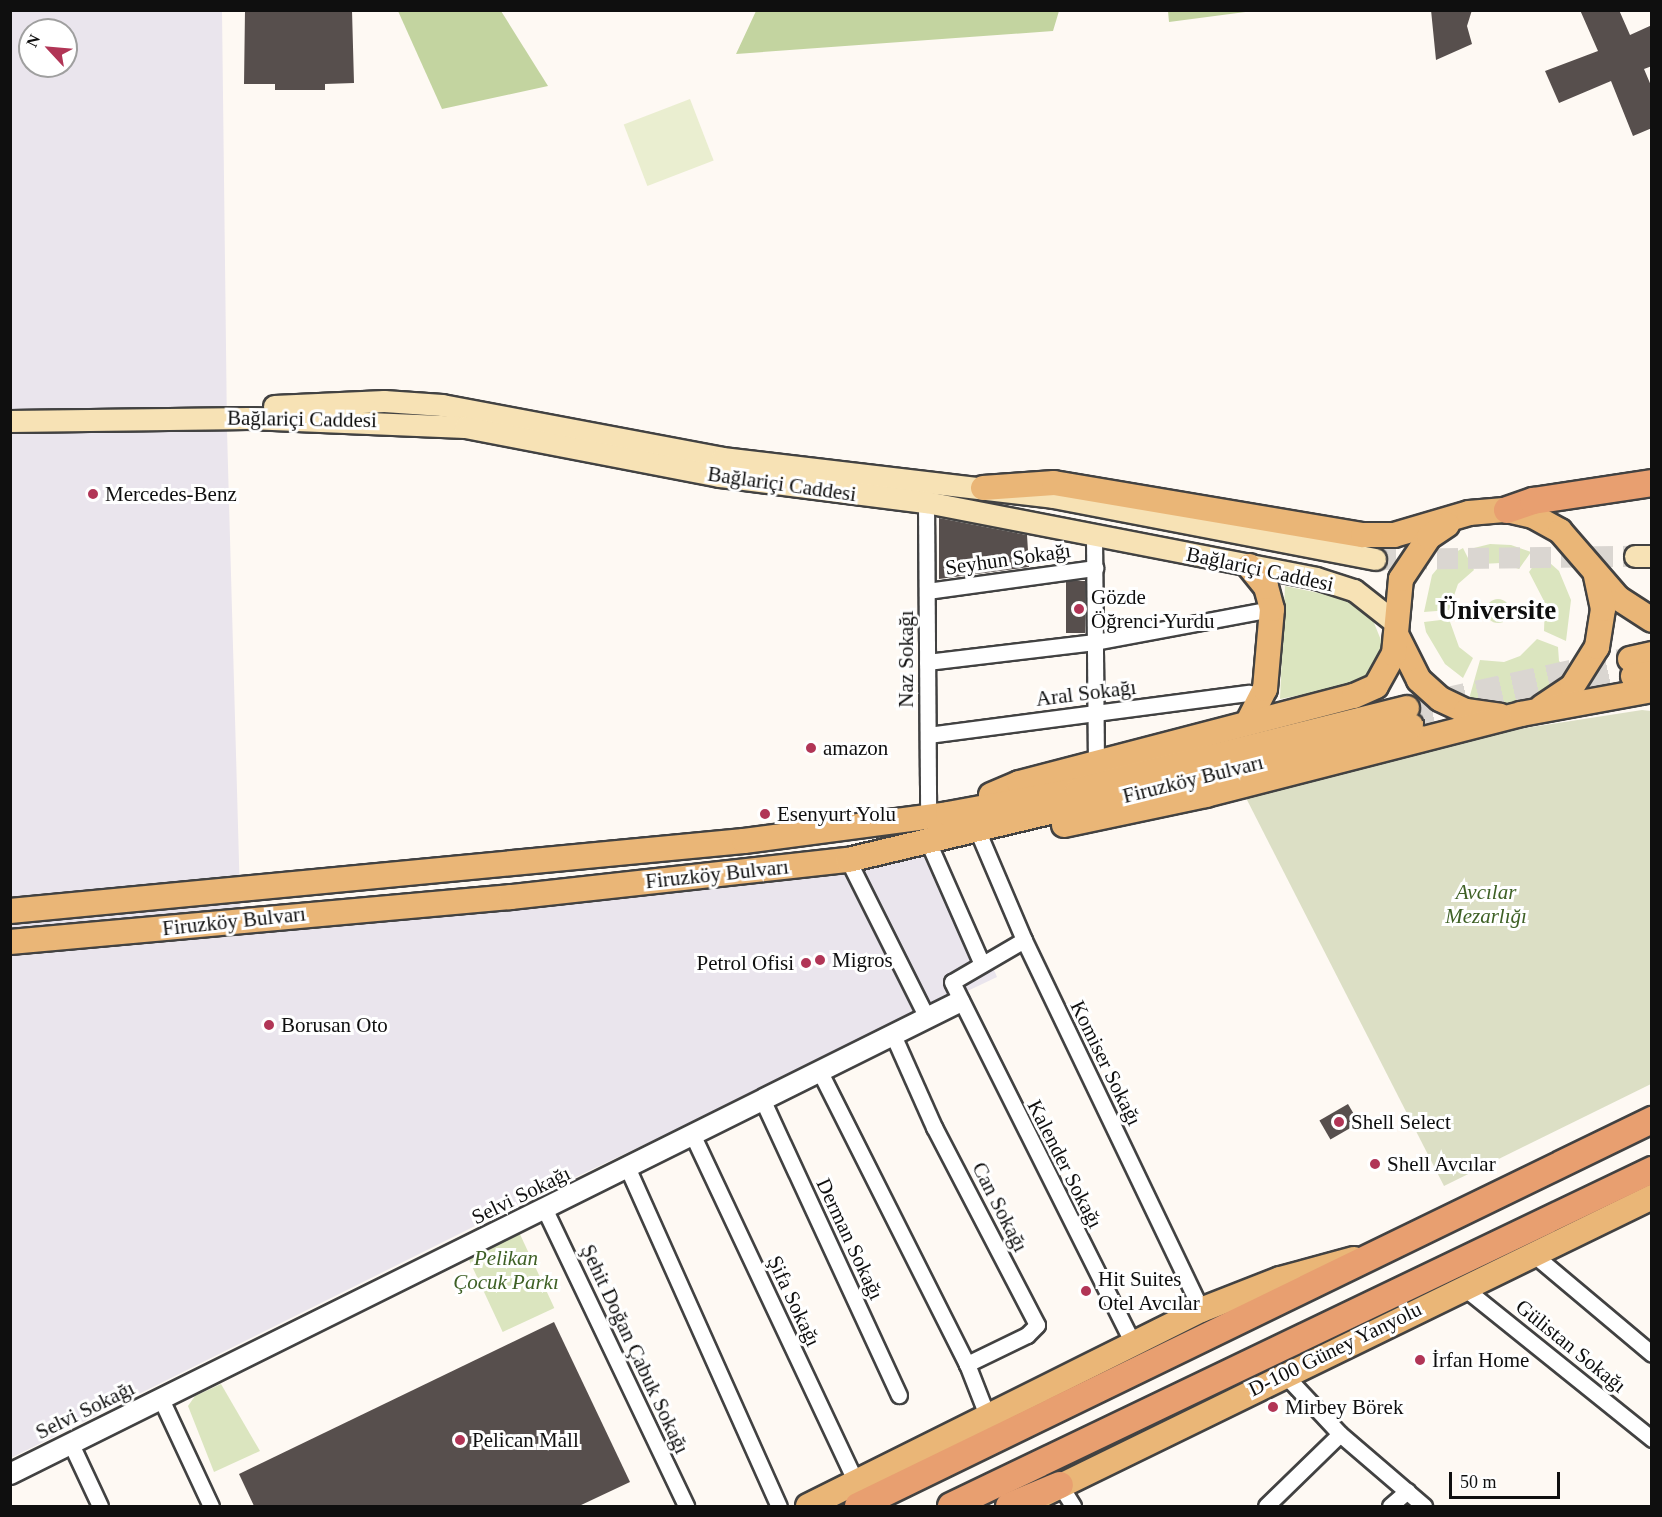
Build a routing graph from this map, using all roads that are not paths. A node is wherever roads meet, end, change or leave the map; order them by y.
1 (10, 421) edge
2 (541, 434) junction
3 (1652, 483) edge
4 (983, 488) junction
5 (926, 502) junction
6 (1507, 510) junction
7 (1456, 519) junction
8 (1094, 536) junction
9 (1375, 559) tunnel mouth
10 (1249, 566) junction
11 (1095, 568) junction
12 (1595, 573) junction
13 (927, 591) junction
14 (1272, 609) junction
15 (1652, 620) edge
16 (1397, 630) junction
17 (1095, 642) junction
18 (927, 662) junction
19 (1644, 671) edge
20 (1250, 693) dead end
21 (1096, 713) junction
22 (1521, 714) junction
23 (1248, 722) junction
24 (928, 735) junction
25 (1096, 763) junction
26 (938, 815) junction
27 (978, 832) junction
28 (929, 844) junction
29 (848, 860) junction
30 (378, 874) junction
31 (10, 911) edge
32 (274, 917) junction
33 (1024, 939) junction
34 (10, 942) edge
35 (982, 964) junction
36 (959, 1002) junction
37 (927, 1018) junction
38 (893, 1035) junction
39 (820, 1072) junction
40 (763, 1101) junction
41 (1652, 1120) edge
42 (693, 1136) junction
43 (628, 1169) junction
44 (1652, 1170) edge
45 (1652, 1197) edge
46 (545, 1210) junction
47 (1533, 1254) junction
48 (1368, 1256) junction
49 (1463, 1287) junction
50 (1201, 1310) junction
51 (1133, 1344) junction
52 (1652, 1354) edge
53 (967, 1364) junction
54 (1282, 1373) junction
55 (899, 1395) dead end
56 (162, 1399) junction
57 (988, 1418) junction
58 (1340, 1434) junction
59 (1652, 1439) edge
60 (71, 1444) junction
61 (10, 1474) edge
62 (1407, 1491) junction
63 (857, 1495) edge
64 (1066, 1496) edge
65 (100, 1506) edge
66 (212, 1506) edge
67 (686, 1506) edge
68 (779, 1506) edge
69 (808, 1506) edge
70 (951, 1506) edge
71 (1009, 1506) edge
72 (1020, 1506) edge
73 (1266, 1506) edge
74 (1390, 1506) edge
75 (1424, 1506) edge

1 - 2 main road, Bağlariçi Caddesi
2 - 4 main road, Bağlariçi Caddesi
2 - 5 main road, Bağlariçi Caddesi
3 - 6 highway
4 - 7 main road
4 - 9 main road, Bağlariçi Caddesi
5 - 8 main road, Bağlariçi Caddesi
5 - 13 street, Naz Sokağı
6 - 7 main road
6 - 12 main road
7 - 16 main road
8 - 10 main road, Bağlariçi Caddesi
8 - 11 street
10 - 14 main road
10 - 16 main road, Bağlariçi Caddesi
11 - 13 street, Seyhun Sokağı
11 - 17 street
12 - 15 main road
12 - 22 main road
13 - 18 street, Naz Sokağı
14 - 17 street
14 - 23 main road
16 - 22 main road
16 - 23 main road
17 - 18 street
17 - 21 street
18 - 24 street, Naz Sokağı
19 - 22 main road
20 - 21 street, Aral Sokağı
21 - 24 street, Aral Sokağı
21 - 25 street
22 - 27 main road
23 - 25 main road
24 - 26 street, Naz Sokağı
25 - 26 main road
26 - 27 main road, Firuzköy Bulvarı
26 - 30 main road, Firuzköy Bulvarı
27 - 28 main road, Firuzköy Bulvarı
27 - 33 street, Komiser Sokağı
28 - 29 main road, Firuzköy Bulvarı
28 - 35 street
29 - 32 main road, Firuzköy Bulvarı
29 - 37 street
30 - 31 main road, Firuzköy Bulvarı
30 - 32 main road
32 - 34 main road, Firuzköy Bulvarı
33 - 35 street
33 - 50 street, Komiser Sokağı
35 - 36 street
36 - 37 street, Selvi Sokağı
36 - 51 street, Kalender Sokağı
37 - 38 street, Selvi Sokağı
38 - 39 street, Selvi Sokağı
38 - 53 street, Can Sokağı
39 - 40 street, Selvi Sokağı
39 - 53 street
40 - 42 street, Selvi Sokağı
40 - 55 street, Derman Sokağı
41 - 48 highway
42 - 43 street, Selvi Sokağı
42 - 63 street, Şifa Sokağı
43 - 46 street, Selvi Sokağı
43 - 68 street
44 - 70 highway
45 - 47 main road, D-100 Güney Yanyolu
46 - 56 street, Selvi Sokağı
46 - 67 street, Şehit Doğan Çabuk Sokağı
47 - 49 main road, D-100 Güney Yanyolu
47 - 52 street
48 - 50 main road
48 - 63 highway
49 - 54 main road, D-100 Güney Yanyolu
49 - 59 street, Gülistan Sokağı
50 - 51 main road
51 - 57 main road
53 - 57 street
54 - 58 street
54 - 64 main road, D-100 Güney Yanyolu
56 - 60 street, Selvi Sokağı
56 - 66 street
57 - 63 main road
58 - 62 street
58 - 73 street
60 - 61 street, Selvi Sokağı
60 - 65 street
62 - 74 street
62 - 75 street
63 - 69 main road
64 - 71 highway
64 - 72 main road, D-100 Güney Yanyolu

